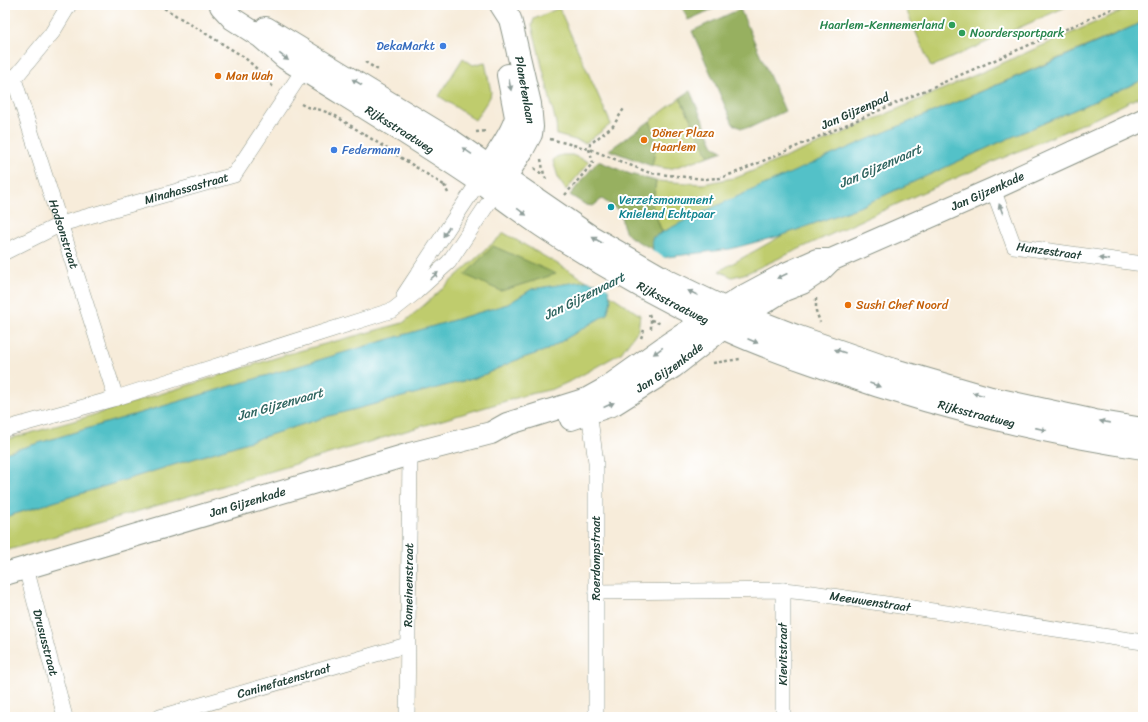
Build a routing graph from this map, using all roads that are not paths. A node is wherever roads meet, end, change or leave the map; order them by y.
1 (70, 5) edge
2 (497, 5) edge
3 (501, 5) edge
4 (220, 6) edge
5 (308, 63) junction
6 (8, 79) edge
7 (1143, 120) edge
8 (492, 179) junction
9 (993, 189) junction
10 (61, 224) junction
11 (5, 252) edge
12 (1143, 264) edge
13 (392, 310) junction
14 (724, 318) junction
15 (116, 398) junction
16 (588, 406) junction
17 (5, 429) edge
18 (1143, 429) edge
19 (1143, 448) edge
20 (410, 454) junction
21 (26, 568) junction
22 (5, 574) edge
23 (783, 590) junction
24 (596, 592) junction
25 (1143, 642) edge
26 (407, 645) junction
27 (65, 717) edge
28 (160, 717) edge
29 (407, 717) edge
30 (596, 717) edge
31 (783, 717) edge

1 - 6 street
2 -> 8 street, Planetenlaan
3 - 8 street, Planetenlaan
4 - 5 street, Rijksstraatweg
5 - 8 street, Rijksstraatweg
5 - 10 street, Minahassastraat
6 - 10 street, Hodsonstraat
7 - 9 street, Jan Gijzenkade
8 -> 13 street
13 -> 8 street
8 - 14 street, Rijksstraatweg
12 -> 9 street, Hunzestraat
9 - 14 street, Jan Gijzenkade
10 - 11 street, Minahassastraat
10 - 15 street, Hodsonstraat
13 - 15 street
14 - 16 street, Jan Gijzenkade
18 -> 14 street, Rijksstraatweg
14 -> 19 street, Rijksstraatweg
15 - 17 street
16 - 20 street, Jan Gijzenkade
16 - 24 street, Roerdompstraat
20 - 21 street, Jan Gijzenkade
20 - 26 street, Romeinenstraat
21 - 22 street, Jan Gijzenkade
21 - 27 street, Drususstraat
23 - 24 street, Meeuwenstraat
23 - 25 street, Meeuwenstraat
23 - 31 street, Kievitstraat
24 - 30 street, Roerdompstraat
26 - 28 street, Caninefatenstraat
26 - 29 street, Romeinenstraat

